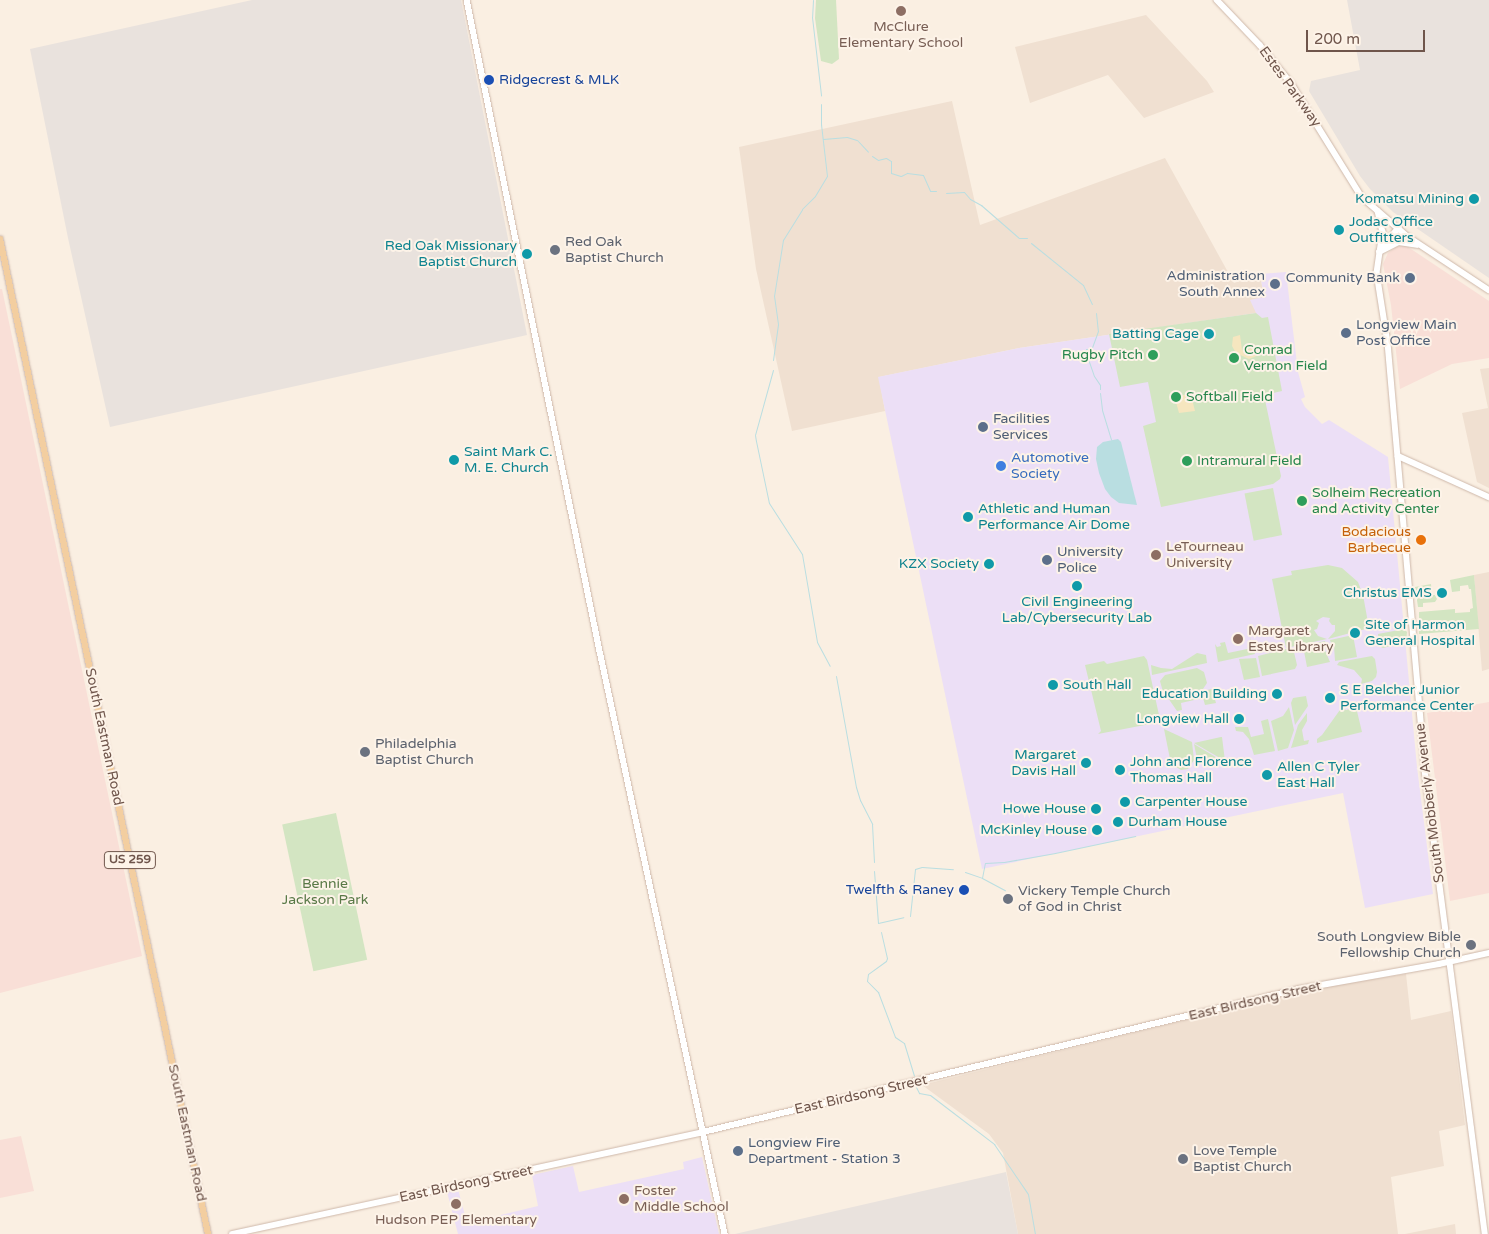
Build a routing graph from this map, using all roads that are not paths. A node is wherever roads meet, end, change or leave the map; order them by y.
1 (467, 0) edge
2 (1217, 0) edge
3 (1378, 212) junction
4 (1398, 228) junction
5 (0, 239) edge
6 (1425, 248) junction
7 (1379, 252) junction
8 (1489, 290) edge
9 (1398, 456) junction
10 (1489, 498) edge
11 (1489, 953) edge
12 (1450, 962) junction
13 (703, 1132) junction
14 (208, 1234) edge
15 (232, 1234) edge
16 (725, 1234) edge
17 (1484, 1234) edge

1 - 13 street
2 - 3 street, Estes Parkway
3 - 4 street, Estes Parkway
3 - 7 street, South Mobberly Avenue
4 - 6 street, Estes Parkway
4 - 7 street
5 - 14 main road, South Eastman Road / US 259
6 - 7 street
6 - 8 street, Estes Parkway
7 - 9 street, South Mobberly Avenue
9 - 10 street
9 - 12 street, South Mobberly Avenue
11 - 12 street, East Birdsong Street
12 - 13 street, East Birdsong Street
12 - 17 street, South Mobberly Avenue
13 - 15 street, East Birdsong Street
13 - 16 street

